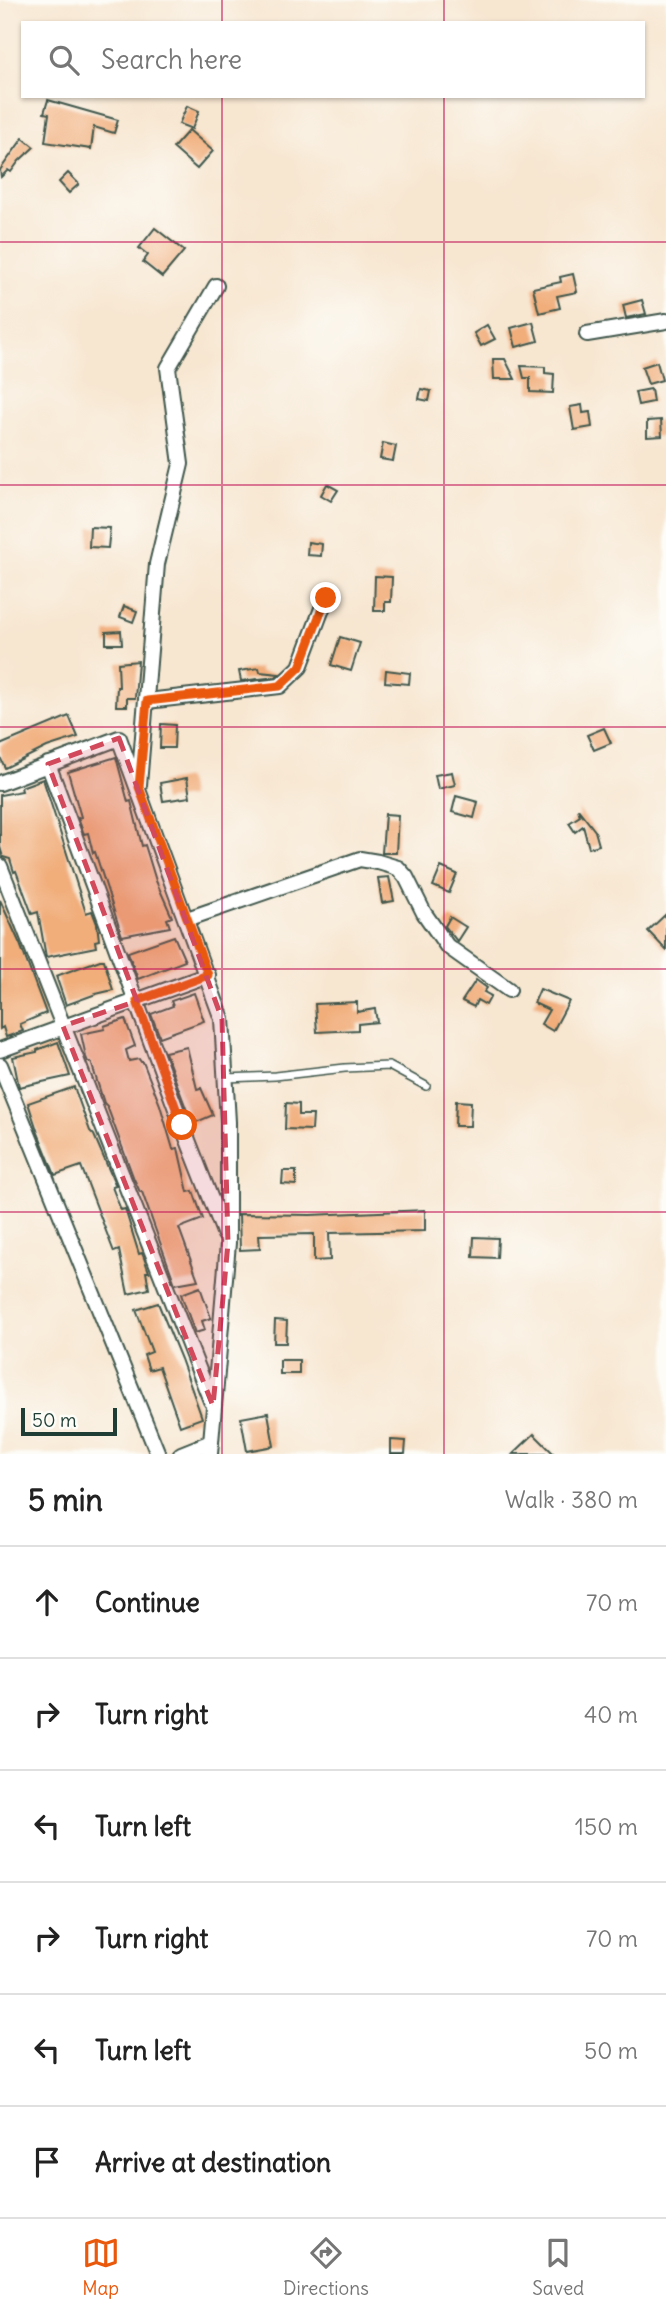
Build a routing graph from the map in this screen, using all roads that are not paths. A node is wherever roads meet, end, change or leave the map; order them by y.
1 (216, 286) dead end
2 (666, 321) edge
3 (587, 334) dead end
4 (326, 598) dead end
5 (147, 701) junction
6 (48, 764) junction
7 (0, 783) edge
8 (139, 787) junction
9 (0, 866) edge
10 (187, 919) junction
11 (208, 975) junction
12 (509, 990) dead end
13 (137, 1001) junction
14 (63, 1026) junction
15 (0, 1050) edge
16 (0, 1065) edge
17 (225, 1077) junction
18 (426, 1086) dead end
19 (0, 1091) edge
20 (16, 1103) junction
21 (228, 1242) junction
22 (213, 1406) junction
23 (211, 1448) edge
24 (158, 1454) edge
25 (180, 1454) edge

1 - 5 street
2 - 3 street
4 - 5 street
5 - 8 street
6 - 7 street
6 - 8 street
6 - 13 street
8 - 10 street
9 - 14 street
10 - 11 street
10 - 12 street
11 - 13 street
11 - 17 street
13 - 14 street
13 - 21 street
14 - 15 street
14 - 22 street
16 - 20 street
17 - 18 lane
17 - 21 street
19 - 20 street
20 - 24 street
21 - 22 street
22 - 23 street
23 - 25 street

